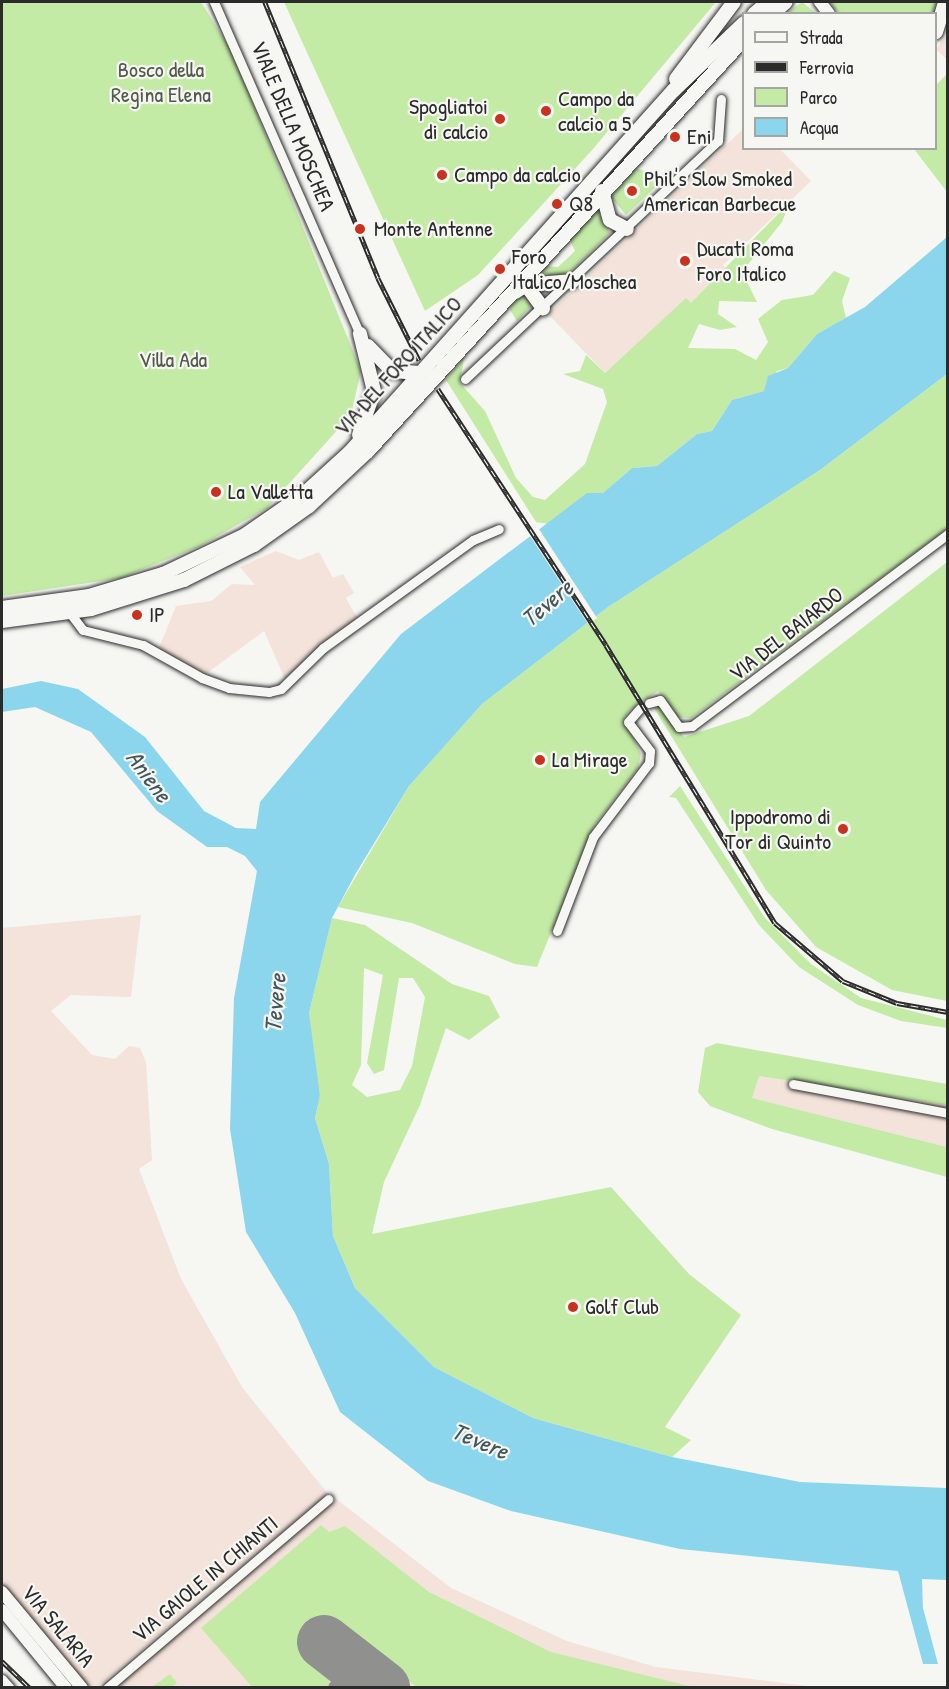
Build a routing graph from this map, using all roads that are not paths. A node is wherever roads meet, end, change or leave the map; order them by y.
1 (214, 2) edge
2 (734, 2) edge
3 (945, 2) edge
4 (776, 7) edge
5 (760, 12) edge
6 (742, 25) edge
7 (937, 29) edge
8 (742, 41) edge
9 (721, 99) dead end
10 (651, 116) junction
11 (602, 191) junction
12 (627, 230) junction
13 (573, 281) junction
14 (526, 285) junction
15 (543, 308) junction
16 (492, 311) junction
17 (360, 334) junction
18 (420, 373) junction
19 (465, 378) dead end
20 (350, 452) junction
21 (499, 529) dead end
22 (948, 534) edge
23 (2, 608) edge
24 (70, 613) junction
25 (2, 621) edge
26 (649, 703) dead end
27 (640, 708) dead end
28 (557, 932) dead end
29 (793, 1084) dead end
30 (948, 1113) edge
31 (328, 1499) dead end
32 (2, 1592) edge
33 (2, 1610) edge
34 (2, 1679) edge
35 (10, 1688) edge
36 (66, 1688) edge
37 (82, 1688) edge
38 (107, 1688) edge

1 - 17 street, VIALE DELLA MOSCHEA
2 - 10 highway
3 - 7 highway
4 - 5 highway
6 - 10 highway, VIA DEL FORO ITALICO
8 - 11 highway, VIA DEL FORO ITALICO
9 - 12 street
10 - 18 highway, VIA DEL FORO ITALICO
11 - 12 highway
11 - 16 highway, VIA DEL FORO ITALICO
12 - 13 street
13 - 14 highway
13 - 15 street
14 - 15 highway
14 - 16 highway
15 - 19 street
16 - 24 highway, VIA DEL FORO ITALICO
17 - 18 highway
17 - 20 highway
18 - 20 highway, VIA DEL FORO ITALICO
20 - 23 highway, VIA DEL FORO ITALICO
21 - 24 street
22 - 26 street, VIA DEL BAIARDO
24 - 25 highway, VIA DEL FORO ITALICO
27 - 28 street
29 - 30 street
31 - 38 street, VIA GAIOLE IN CHIANTI
32 - 37 main road, VIA SALARIA
33 - 36 main road, VIA SALARIA
34 - 35 street

